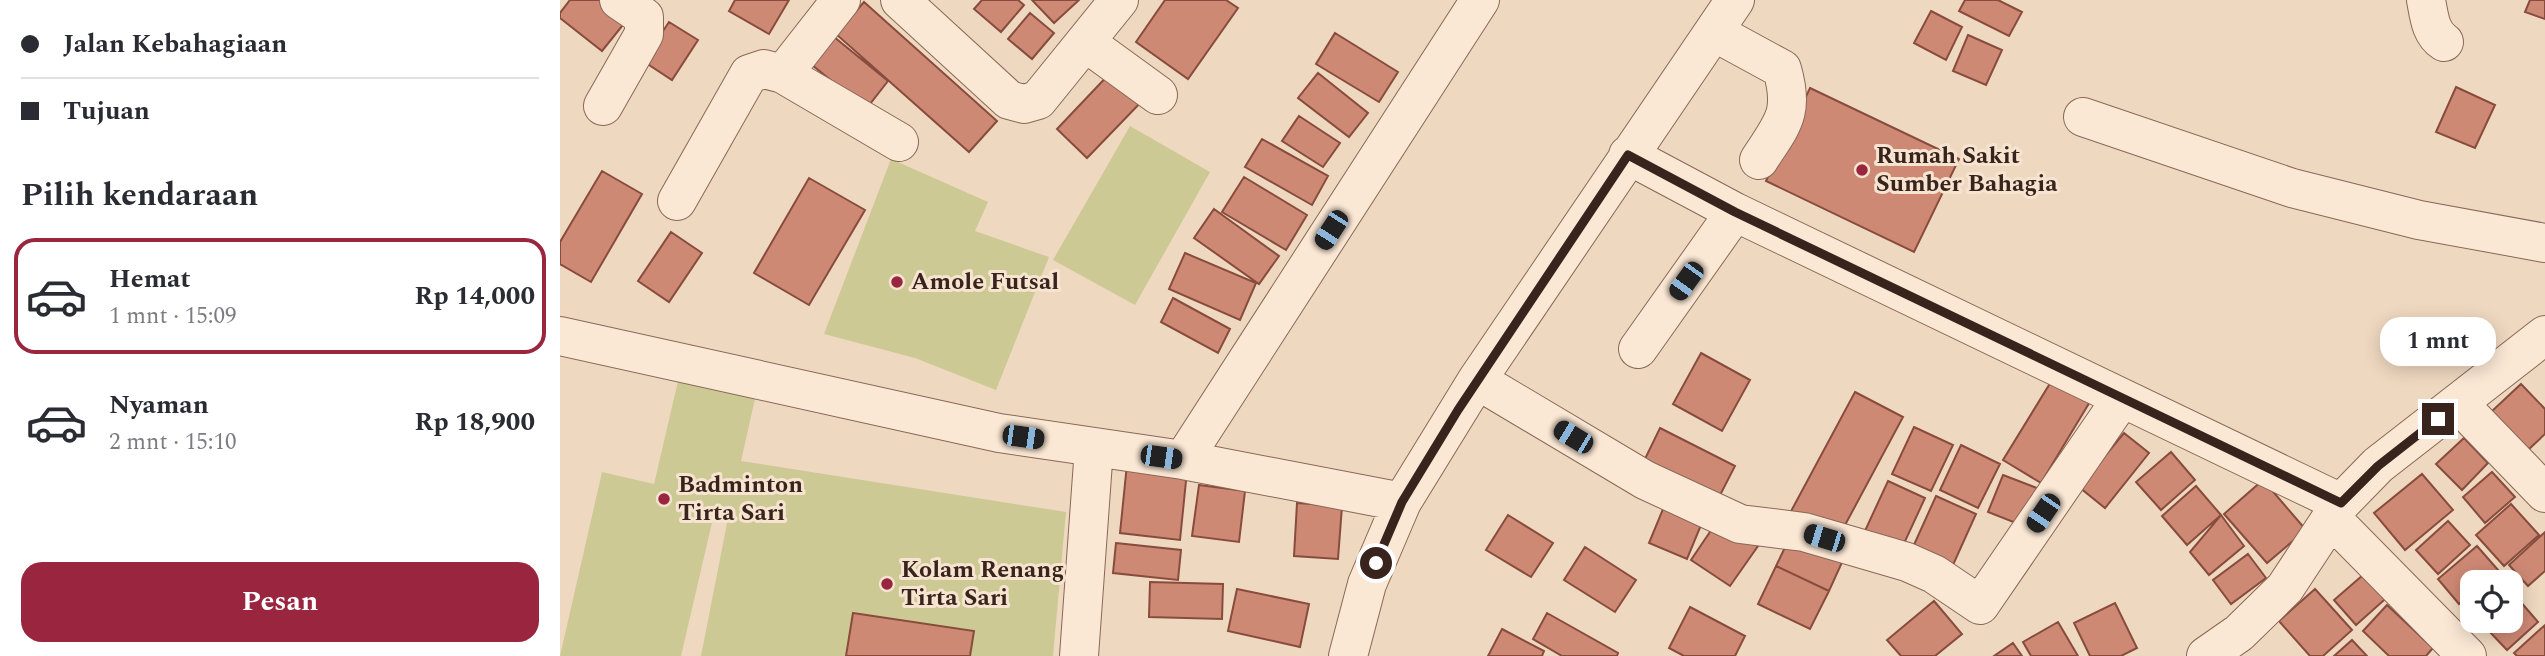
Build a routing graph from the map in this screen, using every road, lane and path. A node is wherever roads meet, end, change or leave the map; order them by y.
1 (619, 0) edge
2 (841, 0) edge
3 (900, 0) edge
4 (1119, 0) edge
5 (1480, 0) edge
6 (1735, 0) edge
7 (2426, 0) edge
8 (1714, 32) junction
9 (1084, 42) junction
10 (2444, 42) dead end
11 (783, 74) junction
12 (1158, 95) dead end
13 (603, 106) dead end
14 (2083, 117) dead end
15 (900, 142) dead end
16 (1628, 155) junction
17 (1759, 160) dead end
18 (677, 201) dead end
19 (1735, 212) junction
20 (2545, 243) edge
21 (2545, 335) edge
22 (560, 336) edge
23 (1638, 349) dead end
24 (1477, 380) junction
25 (2122, 398) junction
26 (2458, 403) junction
27 (1094, 447) junction
28 (1183, 460) junction
29 (2545, 493) edge
30 (1402, 502) junction
31 (2336, 511) junction
32 (2250, 644) edge
33 (1079, 656) edge
34 (1348, 656) edge
35 (2206, 656) edge
36 (2467, 656) edge

1 - 13 street
2 - 11 street
3 - 9 street
4 - 9 street
5 - 28 street
6 - 8 street
7 - 10 street
8 - 16 street
8 - 17 street
9 - 12 street
11 - 15 street
11 - 18 street
14 - 20 street
16 - 19 street
16 - 24 street
19 - 23 street
19 - 25 street
21 - 26 street
22 - 27 street
24 - 25 street
24 - 30 street
25 - 31 street
26 - 29 street
26 - 31 street
27 - 28 street
27 - 33 street
28 - 30 street
30 - 34 street
31 - 32 street
31 - 36 street
32 - 35 street

